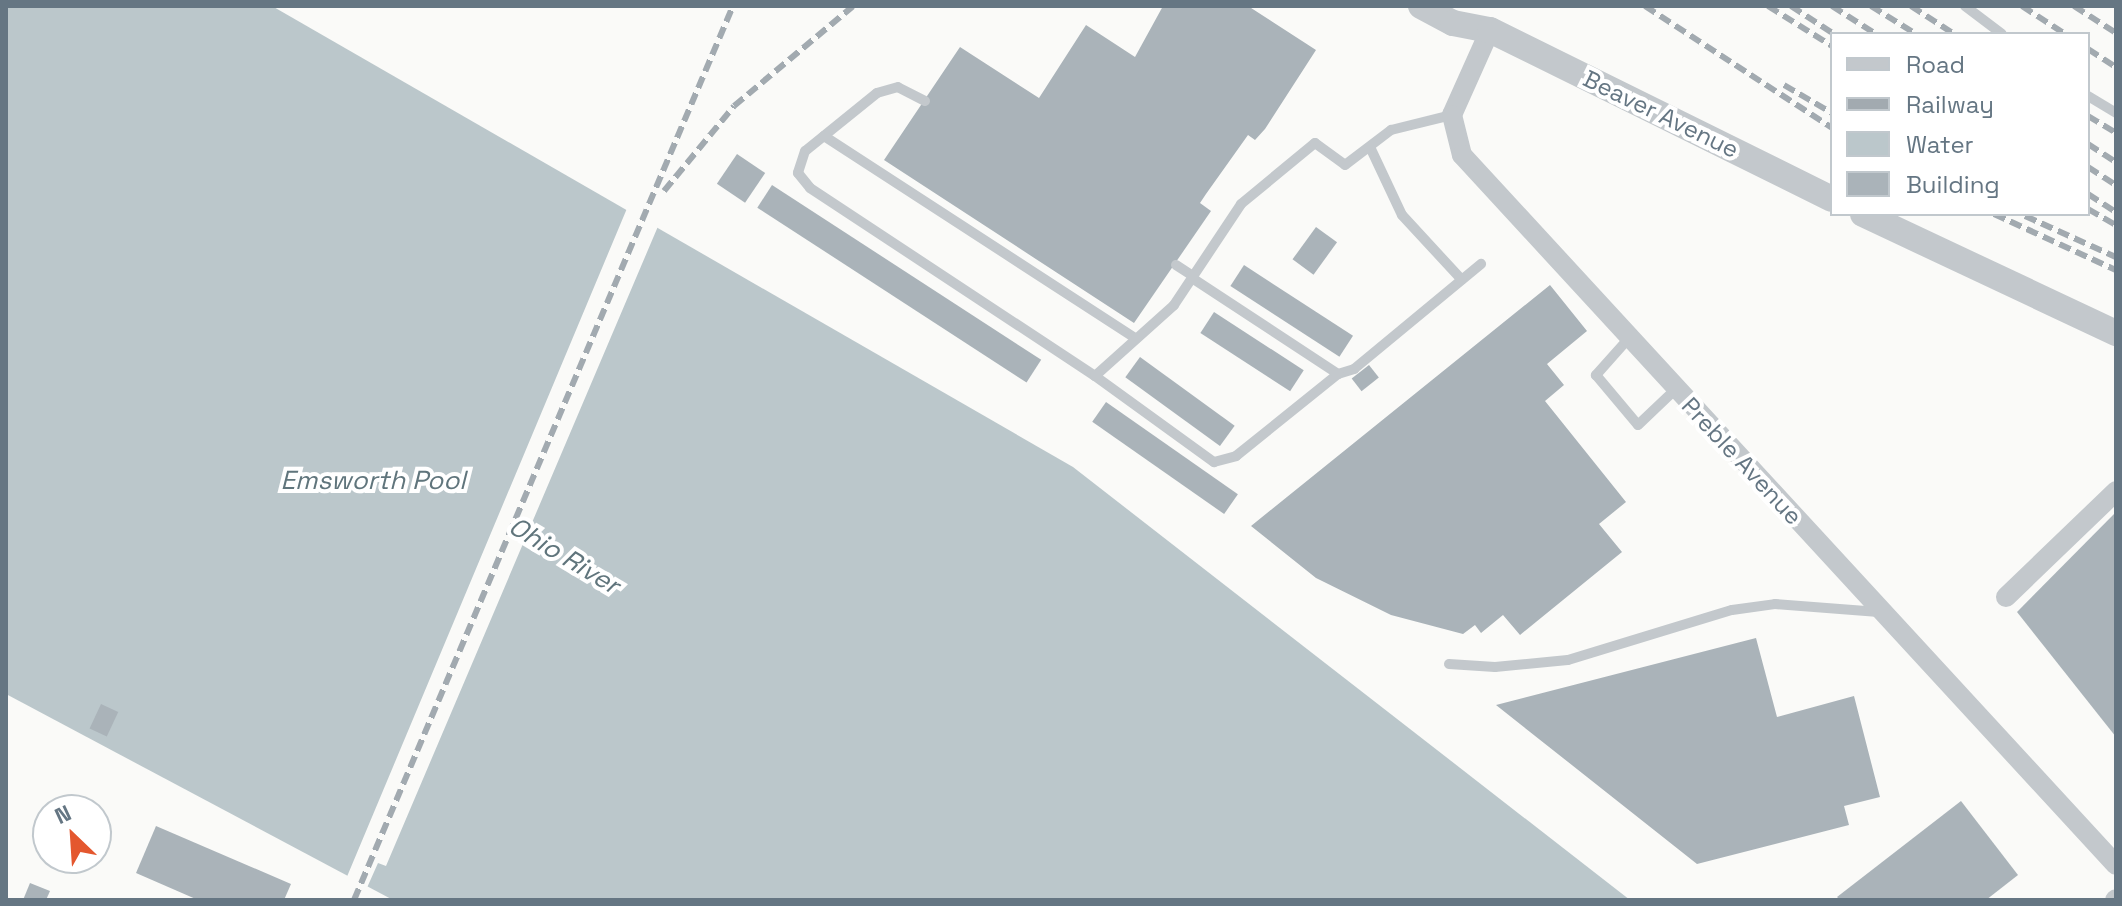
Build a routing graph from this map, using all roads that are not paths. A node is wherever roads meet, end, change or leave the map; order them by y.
1 (1421, 6) edge
2 (1467, 6) edge
3 (1965, 6) edge
4 (1490, 30) junction
5 (1999, 32) edge
6 (2090, 97) edge
7 (925, 101) dead end
8 (2116, 113) edge
9 (1452, 115) junction
10 (824, 136) junction
11 (1370, 147) junction
12 (1830, 198) edge
13 (1867, 216) edge
14 (1481, 264) dead end
15 (1176, 265) dead end
16 (1193, 277) junction
17 (1462, 280) junction
18 (2116, 333) edge
19 (1629, 338) junction
20 (1136, 339) junction
21 (1338, 374) junction
22 (1095, 376) junction
23 (1676, 389) junction
24 (2116, 491) edge
25 (2006, 597) dead end
26 (1881, 612) junction
27 (1449, 664) dead end
28 (2116, 865) edge

1 - 4 street
2 - 4 street
3 - 5 lane
4 - 9 street
4 - 12 street, Beaver Avenue
6 - 8 lane
7 - 10 lane
9 - 11 lane
9 - 19 street, Preble Avenue
10 - 20 lane
10 - 22 lane
11 - 16 lane
11 - 17 lane
13 - 18 street
14 - 17 lane
15 - 16 lane
16 - 20 lane
16 - 21 lane
17 - 21 lane
19 - 23 street, Preble Avenue
19 - 23 lane
20 - 22 lane
21 - 22 lane
23 - 26 street, Preble Avenue
24 - 25 street
26 - 27 lane
26 - 28 street, Preble Avenue

